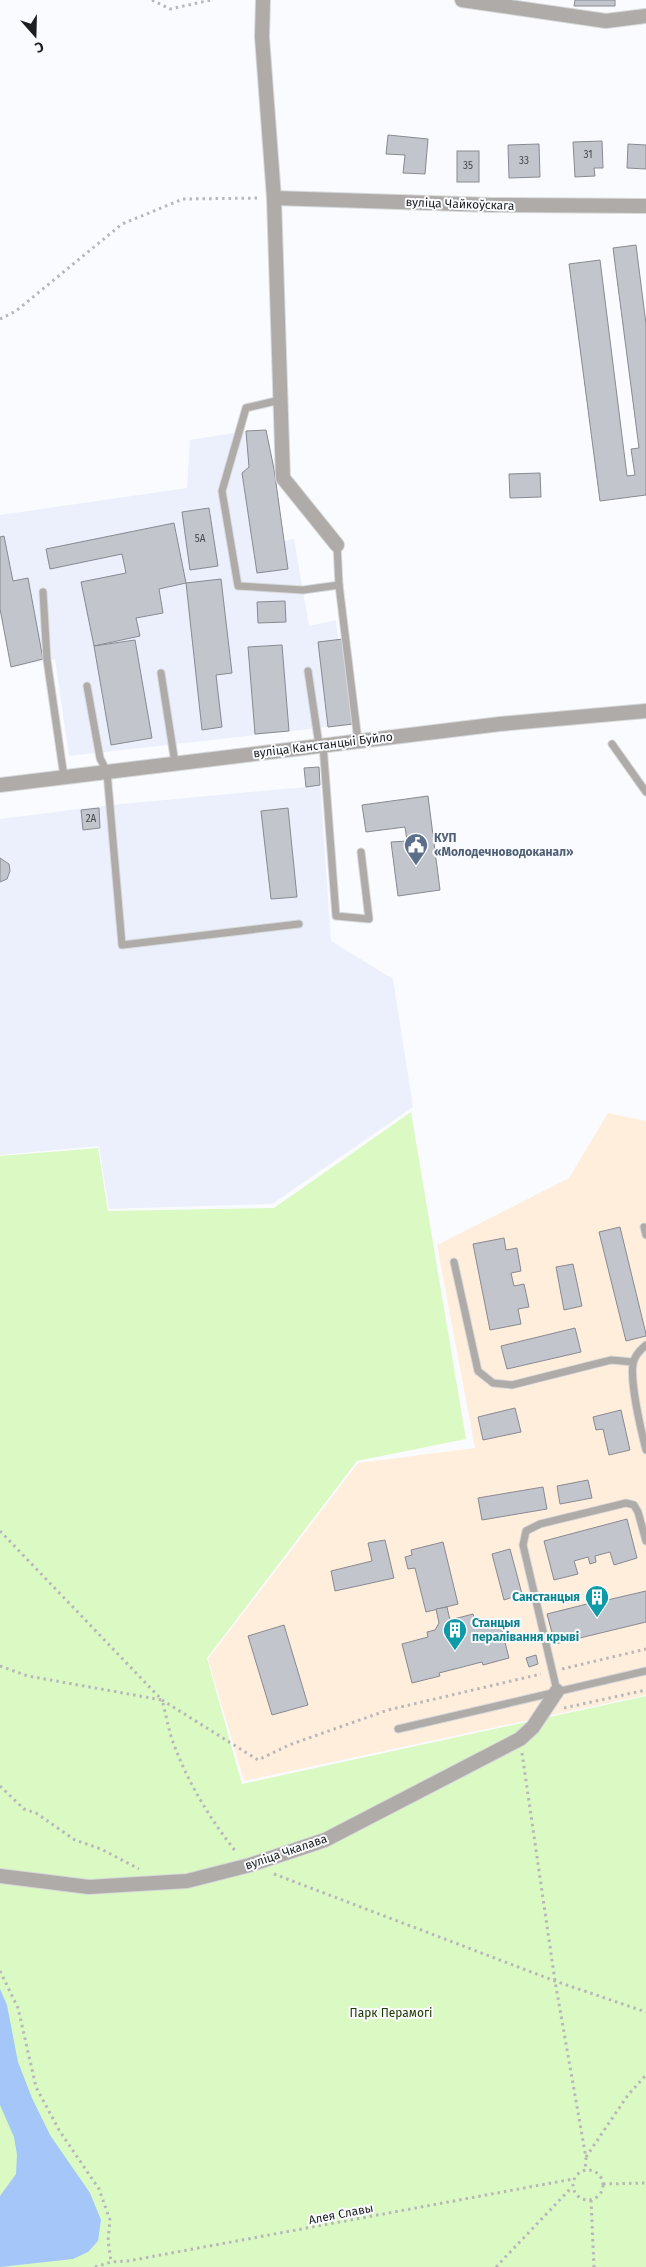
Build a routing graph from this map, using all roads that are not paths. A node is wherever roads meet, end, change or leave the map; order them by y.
1 (263, 0) edge
2 (462, 0) edge
3 (646, 16) edge
4 (274, 198) junction
5 (646, 206) edge
6 (280, 400) junction
7 (337, 545) joint
8 (339, 585) junction
9 (43, 592) dead end
10 (308, 670) dead end
11 (161, 673) dead end
12 (87, 686) dead end
13 (646, 711) edge
14 (358, 741) junction
15 (612, 744) dead end
16 (321, 745) junction
17 (175, 763) junction
18 (107, 772) junction
19 (64, 777) junction
20 (0, 785) edge
21 (646, 792) edge
22 (361, 852) dead end
23 (299, 924) dead end
24 (454, 1262) dead end
25 (646, 1345) edge
26 (633, 1362) junction
27 (646, 1450) edge
28 (646, 1540) edge
29 (646, 1671) edge
30 (557, 1691) junction
31 (398, 1729) dead end
32 (0, 1876) edge

1 - 4 street
2 - 3 street
4 - 5 street, вуліца Чайкоўскага
4 - 6 street
6 - 7 street
6 - 8 lane
7 - 8 lane
8 - 14 lane
9 - 19 lane
10 - 16 lane
11 - 17 lane
12 - 18 lane
13 - 14 street, вуліца Канстанцыі Буйло
14 - 16 street, вуліца Канстанцыі Буйло
15 - 21 lane
16 - 17 street, вуліца Канстанцыі Буйло
16 - 22 lane
17 - 18 street, вуліца Канстанцыі Буйло
18 - 19 street, вуліца Канстанцыі Буйло
18 - 23 lane
19 - 20 street, вуліца Канстанцыі Буйло
24 - 26 lane
25 - 26 lane
26 - 27 lane
28 - 30 lane
29 - 30 lane
30 - 31 lane
30 - 32 street, вуліца Чкалава

